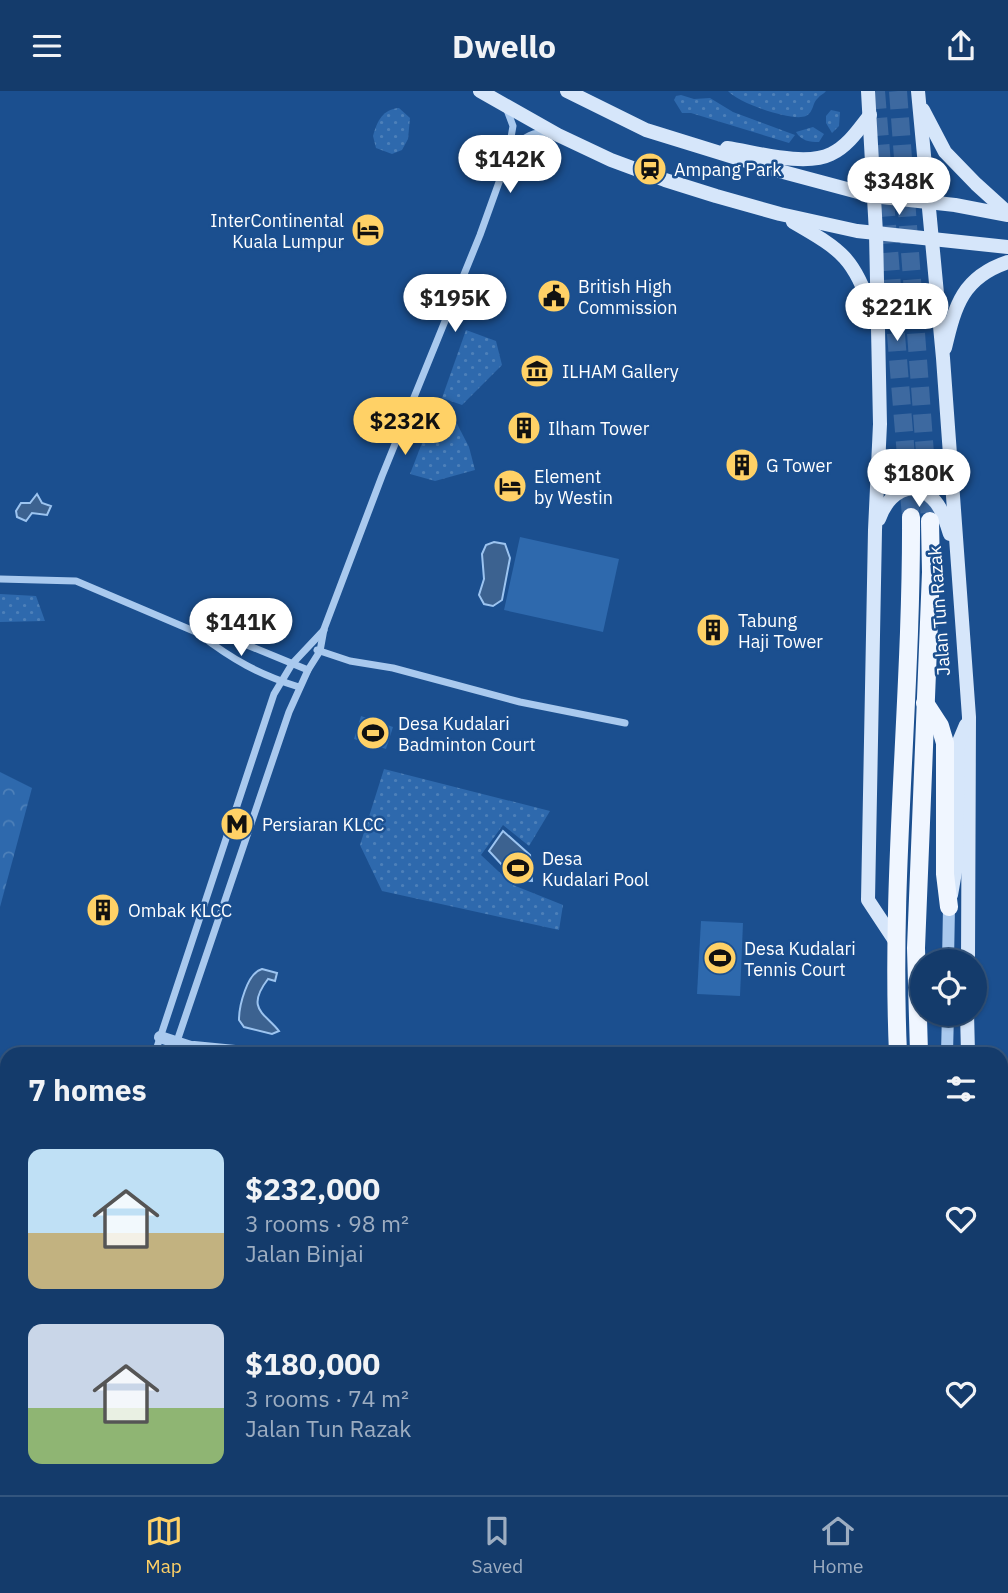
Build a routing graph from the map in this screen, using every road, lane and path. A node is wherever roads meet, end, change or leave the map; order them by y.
1 (480, 91) edge
2 (567, 91) edge
3 (869, 91) edge
4 (919, 97) edge
5 (504, 105) junction
6 (870, 115) junction
7 (558, 135) junction
8 (684, 142) junction
9 (508, 160) junction
10 (873, 196) junction
11 (929, 203) junction
12 (780, 214) junction
13 (1008, 214) edge
14 (876, 233) junction
15 (932, 240) junction
16 (1008, 247) edge
17 (1008, 262) edge
18 (877, 324) junction
19 (943, 358) junction
20 (911, 517) tunnel mouth
21 (930, 521) tunnel mouth
22 (875, 530) junction
23 (955, 545) junction
24 (0, 579) edge
25 (324, 629) junction
26 (196, 632) junction
27 (309, 647) junction
28 (320, 651) junction
29 (292, 664) junction
30 (308, 670) junction
31 (282, 682) junction
32 (299, 687) junction
33 (925, 703) junction
34 (969, 717) junction
35 (625, 723) dead end
36 (949, 907) junction
37 (898, 946) junction
38 (948, 949) edge
39 (968, 949) edge
40 (948, 1026) edge
41 (967, 1026) edge
42 (160, 1037) junction
43 (157, 1047) edge
44 (174, 1047) edge
45 (175, 1047) edge
46 (898, 1047) edge
47 (919, 1047) edge
48 (947, 1047) edge
49 (968, 1047) edge

1 - 5 main road
2 - 8 main road
3 - 6 main road
4 - 11 main road, Jalan Tun Razak
4 - 13 main road
5 - 7 main road
5 - 9 street
6 - 8 main road
6 - 10 main road
7 - 9 street
7 - 12 main road
8 - 10 main road
9 - 25 street
10 - 11 main road
10 - 14 main road
11 - 13 main road
11 - 15 main road, Jalan Tun Razak
12 - 14 main road
12 - 18 main road
14 - 15 main road
14 - 18 main road
15 - 16 main road
15 - 19 main road, Jalan Tun Razak
17 - 19 main road
18 - 22 main road
19 - 23 main road, Jalan Tun Razak
20 - 37 main road, Jalan Tun Razak
21 - 33 main road, Jalan Tun Razak
22 - 23 main road
22 - 37 main road
23 - 34 main road, Jalan Tun Razak
24 - 26 street
25 - 27 street
25 - 28 street
26 - 29 street
26 - 31 street
27 - 28 street
27 - 29 street
28 - 30 street
28 - 35 street
29 - 30 street
29 - 31 street
30 - 32 street
31 - 32 street
31 - 42 street
32 - 45 street
33 - 36 main road
33 - 47 main road, Jalan Tun Razak
34 - 36 main road
34 - 39 main road, Jalan Tun Razak
36 - 38 street
37 - 46 main road, Jalan Tun Razak
40 - 48 street
41 - 49 main road
42 - 43 street
42 - 44 street

